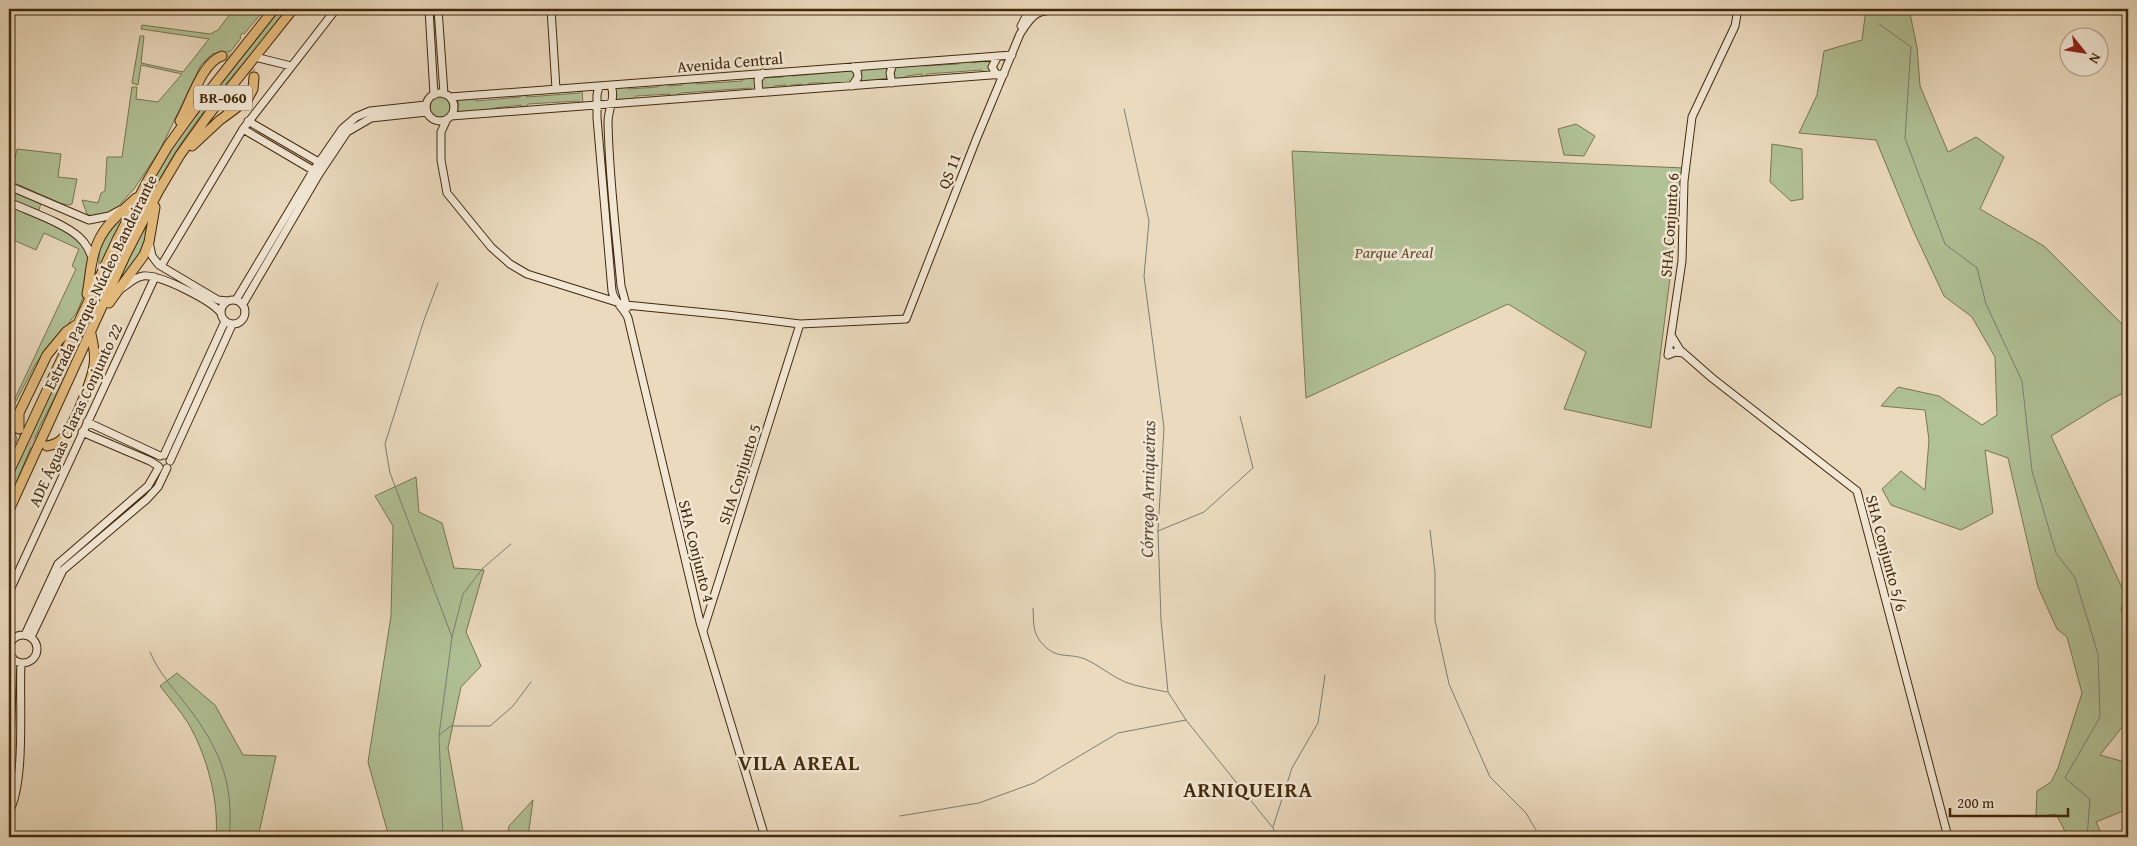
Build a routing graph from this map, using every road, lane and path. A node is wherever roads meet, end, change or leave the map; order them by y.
1 (274, 9) edge
2 (294, 9) edge
3 (336, 9) edge
4 (429, 9) edge
5 (438, 9) edge
6 (551, 9) edge
7 (1069, 9) edge
8 (1738, 9) edge
9 (1031, 11) edge
10 (1012, 55) junction
11 (222, 56) dead end
12 (998, 56) junction
13 (255, 57) junction
14 (893, 64) junction
15 (291, 66) junction
16 (853, 67) junction
17 (443, 72) junction
18 (433, 73) junction
19 (763, 73) junction
20 (1000, 74) junction
21 (254, 77) dead end
22 (892, 83) junction
23 (600, 86) junction
24 (611, 86) junction
25 (852, 86) junction
26 (556, 89) junction
27 (759, 92) junction
28 (434, 95) junction
29 (447, 95) junction
30 (597, 105) junction
31 (610, 105) junction
32 (427, 109) junction
33 (608, 116) junction
34 (449, 118) junction
35 (597, 118) junction
36 (434, 120) junction
37 (248, 121) junction
38 (243, 129) junction
39 (441, 132) junction
40 (168, 146) junction
41 (180, 155) junction
42 (322, 164) junction
43 (316, 172) junction
44 (9, 186) edge
45 (142, 192) junction
46 (158, 192) junction
47 (9, 202) edge
48 (125, 208) junction
49 (149, 242) junction
50 (607, 243) junction
51 (618, 243) junction
52 (608, 255) junction
53 (619, 255) junction
54 (93, 261) junction
55 (161, 266) junction
56 (155, 277) junction
57 (612, 291) junction
58 (116, 293) junction
59 (623, 297) junction
60 (603, 298) junction
61 (232, 301) junction
62 (617, 303) junction
63 (243, 304) junction
64 (86, 306) junction
65 (626, 306) junction
66 (100, 313) junction
67 (221, 313) junction
68 (628, 318) junction
69 (225, 321) junction
70 (78, 324) junction
71 (800, 324) junction
72 (232, 325) junction
73 (91, 334) junction
74 (1671, 335) junction
75 (1683, 353) junction
76 (214, 354) junction
77 (87, 422) junction
78 (19, 428) dead end
79 (98, 428) junction
80 (82, 432) junction
81 (94, 436) junction
82 (47, 446) dead end
83 (162, 456) junction
84 (150, 460) junction
85 (158, 467) junction
86 (167, 468) junction
87 (9, 472) edge
88 (9, 510) edge
89 (60, 567) junction
90 (9, 592) edge
91 (698, 614) junction
92 (708, 616) junction
93 (703, 632) junction
94 (9, 633) edge
95 (28, 636) junction
96 (16, 637) junction
97 (10, 653) edge
98 (21, 662) junction
99 (9, 774) edge
100 (9, 810) edge
101 (765, 837) edge
102 (1948, 837) edge

1 - 40 highway, Estrada Parque Núcleo Bandeirante / BR-060
2 - 13 highway, Estrada Parque Núcleo Bandeirante / BR-060
3 - 15 street, ADE Águas Claras Conjunto 22
4 - 18 street
5 - 17 street
6 - 26 street
7 - 9 street
8 - 74 street, SHA Conjunto 6
9 - 10 street, QS 11
10 - 12 street, Avenida Central
10 - 20 street, QS 11
11 - 40 highway
12 - 14 street, Avenida Central
12 - 20 street
13 - 15 street
13 - 41 highway, Estrada Parque Núcleo Bandeirante / BR-060
14 - 16 street, Avenida Central
14 - 22 street
15 - 37 street, ADE Águas Claras Conjunto 22
16 - 19 street, Avenida Central
16 - 25 street
17 - 18 street
17 - 29 street
18 - 28 street
19 - 24 street, Avenida Central
19 - 27 street
20 - 22 street, Avenida Central
20 - 71 street, QS 11
21 - 41 highway
22 - 25 street, Avenida Central
23 - 24 street, Avenida Central
23 - 26 street, Avenida Central
23 - 30 street, SHA Conjunto 4
24 - 31 street, SHA Conjunto 4
25 - 27 street, Avenida Central
26 - 29 street, Avenida Central
27 - 31 street, Avenida Central
28 - 29 street
28 - 32 street
29 - 34 street
30 - 31 street, Avenida Central
30 - 34 street, Avenida Central
30 - 35 street, SHA Conjunto 4
31 - 33 street, SHA Conjunto 4
32 - 36 street
32 - 42 street
33 - 35 street
33 - 51 street, SHA Conjunto 4
34 - 36 street
34 - 39 street
35 - 50 street, SHA Conjunto 4
36 - 39 street
37 - 38 street, ADE Águas Claras Conjunto 22
37 - 42 street
38 - 43 street
38 - 55 street, ADE Águas Claras Conjunto 22
39 - 60 street
40 - 45 highway, Estrada Parque Núcleo Bandeirante / BR-060
41 - 46 highway, Estrada Parque Núcleo Bandeirante / BR-060
42 - 43 street
43 - 61 street
43 - 63 street
44 - 48 street
45 - 48 highway
45 - 64 highway, Estrada Parque Núcleo Bandeirante / BR-060
46 - 49 highway
46 - 66 highway, Estrada Parque Núcleo Bandeirante / BR-060
47 - 54 street
48 - 54 highway
49 - 55 street
49 - 58 highway
50 - 51 street
50 - 52 street, SHA Conjunto 4
51 - 53 street, SHA Conjunto 4
52 - 53 street
52 - 57 street, SHA Conjunto 4
53 - 59 street, SHA Conjunto 4
54 - 64 highway
55 - 56 street, ADE Águas Claras Conjunto 22
55 - 61 street
56 - 58 street
56 - 67 street
56 - 77 street, ADE Águas Claras Conjunto 22
57 - 60 street
57 - 62 street, SHA Conjunto 4
58 - 66 highway
59 - 62 street
59 - 65 street, SHA Conjunto 4
60 - 62 street
61 - 63 street
61 - 67 street
62 - 65 street
62 - 68 street, SHA Conjunto 4
63 - 72 street
64 - 70 highway, Estrada Parque Núcleo Bandeirante / BR-060
65 - 68 street, SHA Conjunto 4
65 - 71 street
66 - 73 highway, Estrada Parque Núcleo Bandeirante / BR-060
67 - 69 street
68 - 91 street, SHA Conjunto 4
69 - 72 street
69 - 76 street
70 - 78 highway
70 - 87 highway, Estrada Parque Núcleo Bandeirante / BR-060
71 - 92 street, SHA Conjunto 5
72 - 76 street
73 - 82 highway
73 - 88 highway, Estrada Parque Núcleo Bandeirante / BR-060
74 - 75 street, SHA Conjunto 5/6
74 - 75 street, SHA Conjunto 6
75 - 102 street, SHA Conjunto 5/6
76 - 83 street
77 - 79 street
77 - 80 street, ADE Águas Claras Conjunto 22
79 - 81 street
79 - 83 street
80 - 81 street
80 - 90 street, ADE Águas Claras Conjunto 22
81 - 84 street
83 - 84 street
83 - 85 street
83 - 86 street
84 - 85 street
85 - 86 street
85 - 89 street
86 - 89 street
89 - 95 street
91 - 92 street
91 - 93 street, SHA Conjunto 4
92 - 93 street, SHA Conjunto 5
93 - 101 street, SHA Conjunto 4
94 - 96 street
95 - 96 street
95 - 98 street
96 - 97 street
97 - 98 street
97 - 99 street
98 - 100 street

